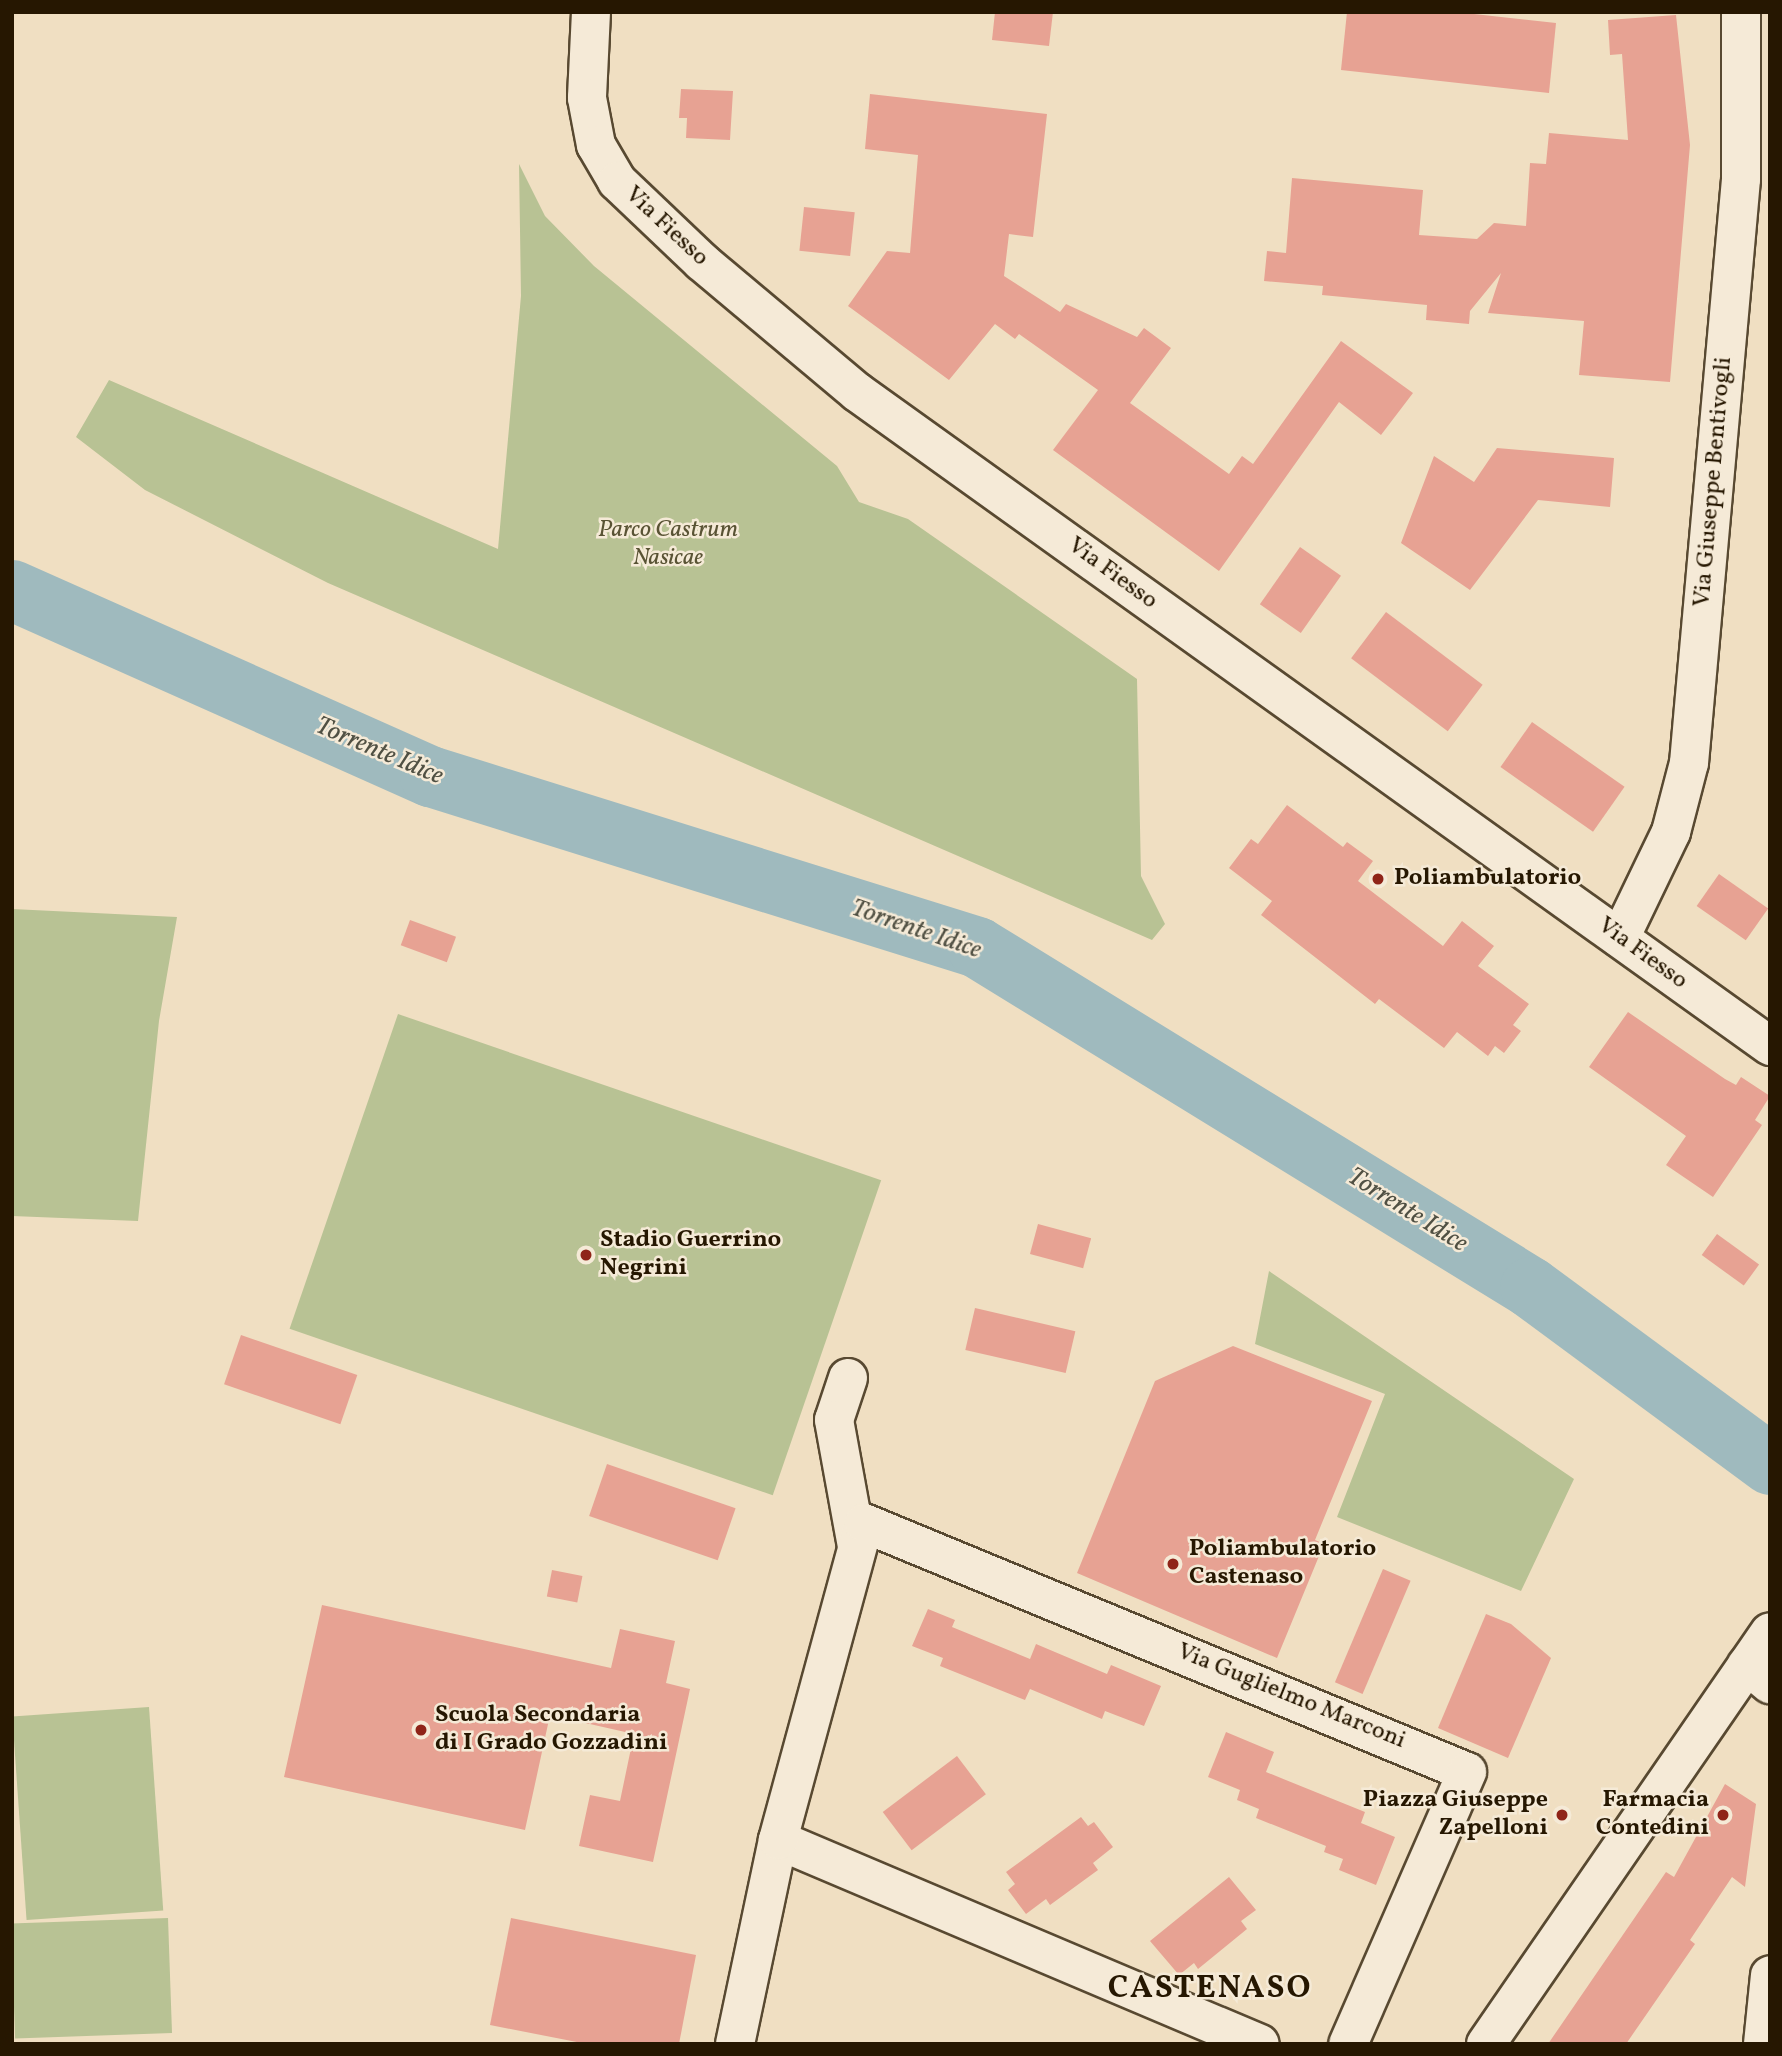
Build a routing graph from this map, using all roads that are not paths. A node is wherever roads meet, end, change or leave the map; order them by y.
1 (591, 12) edge
2 (1741, 12) edge
3 (1620, 937) junction
4 (1770, 1046) edge
5 (848, 1378) dead end
6 (860, 1535) junction
7 (1770, 1632) edge
8 (1758, 1674) edge
9 (778, 1840) junction
10 (1770, 1975) edge
11 (735, 2044) edge
12 (1260, 2044) edge
13 (1348, 2044) edge
14 (1486, 2044) edge
15 (1763, 2044) edge

1 - 3 street, Via Fiesso
2 - 3 street, Via Giuseppe Bentivogli
3 - 4 street, Via Fiesso
5 - 6 street
6 - 9 street
6 - 13 street, Via Guglielmo Marconi
7 - 8 street
8 - 14 street
9 - 11 street
9 - 12 street
10 - 15 street

